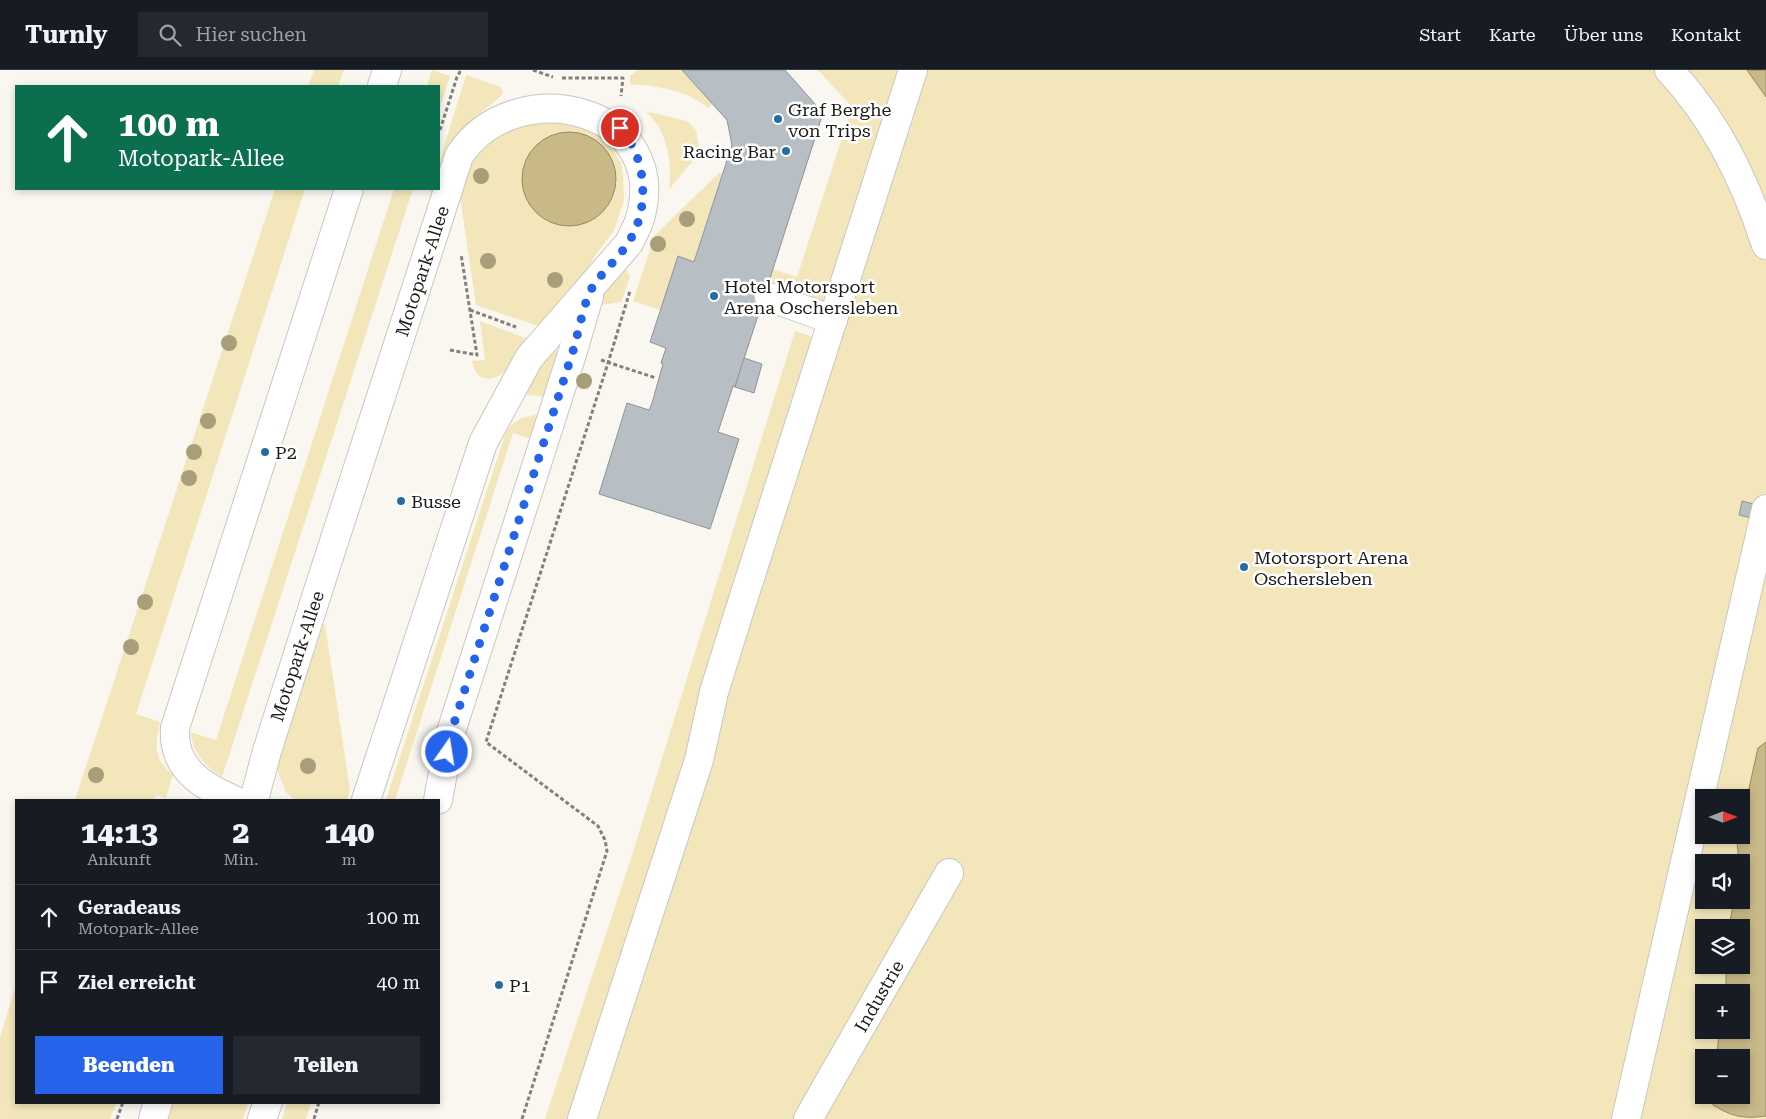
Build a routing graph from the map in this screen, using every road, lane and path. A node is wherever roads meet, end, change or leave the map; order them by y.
1 (387, 70) edge
2 (461, 70) edge
3 (533, 70) edge
4 (913, 70) edge
5 (1669, 70) edge
6 (382, 85) edge
7 (621, 96) dead end
8 (440, 130) edge
9 (349, 190) edge
10 (1766, 244) edge
11 (460, 252) dead end
12 (630, 288) dead end
13 (591, 289) junction
14 (769, 297) dead end
15 (833, 320) junction
16 (450, 350) dead end
17 (1766, 509) edge
18 (232, 799) edge
19 (254, 799) edge
20 (366, 799) edge
21 (438, 799) edge
22 (949, 873) dead end
23 (122, 1104) edge
24 (157, 1104) edge
25 (267, 1104) edge
26 (318, 1104) edge
27 (117, 1119) edge
28 (153, 1119) edge
29 (262, 1119) edge
30 (314, 1119) edge
31 (522, 1119) edge
32 (582, 1119) edge
33 (808, 1119) edge
34 (1626, 1119) edge

1 - 6 lane
2 - 8 path
3 - 7 path
4 - 15 lane
5 - 10 lane
9 - 18 lane
11 - 16 path
12 - 31 path
13 - 19 lane, Motopark-Allee
13 - 20 lane, Motopark-Allee
13 - 21 lane
14 - 15 lane
15 - 32 lane
17 - 34 lane
22 - 33 lane, Industrie
23 - 27 path
24 - 28 lane
25 - 29 lane
26 - 30 path

